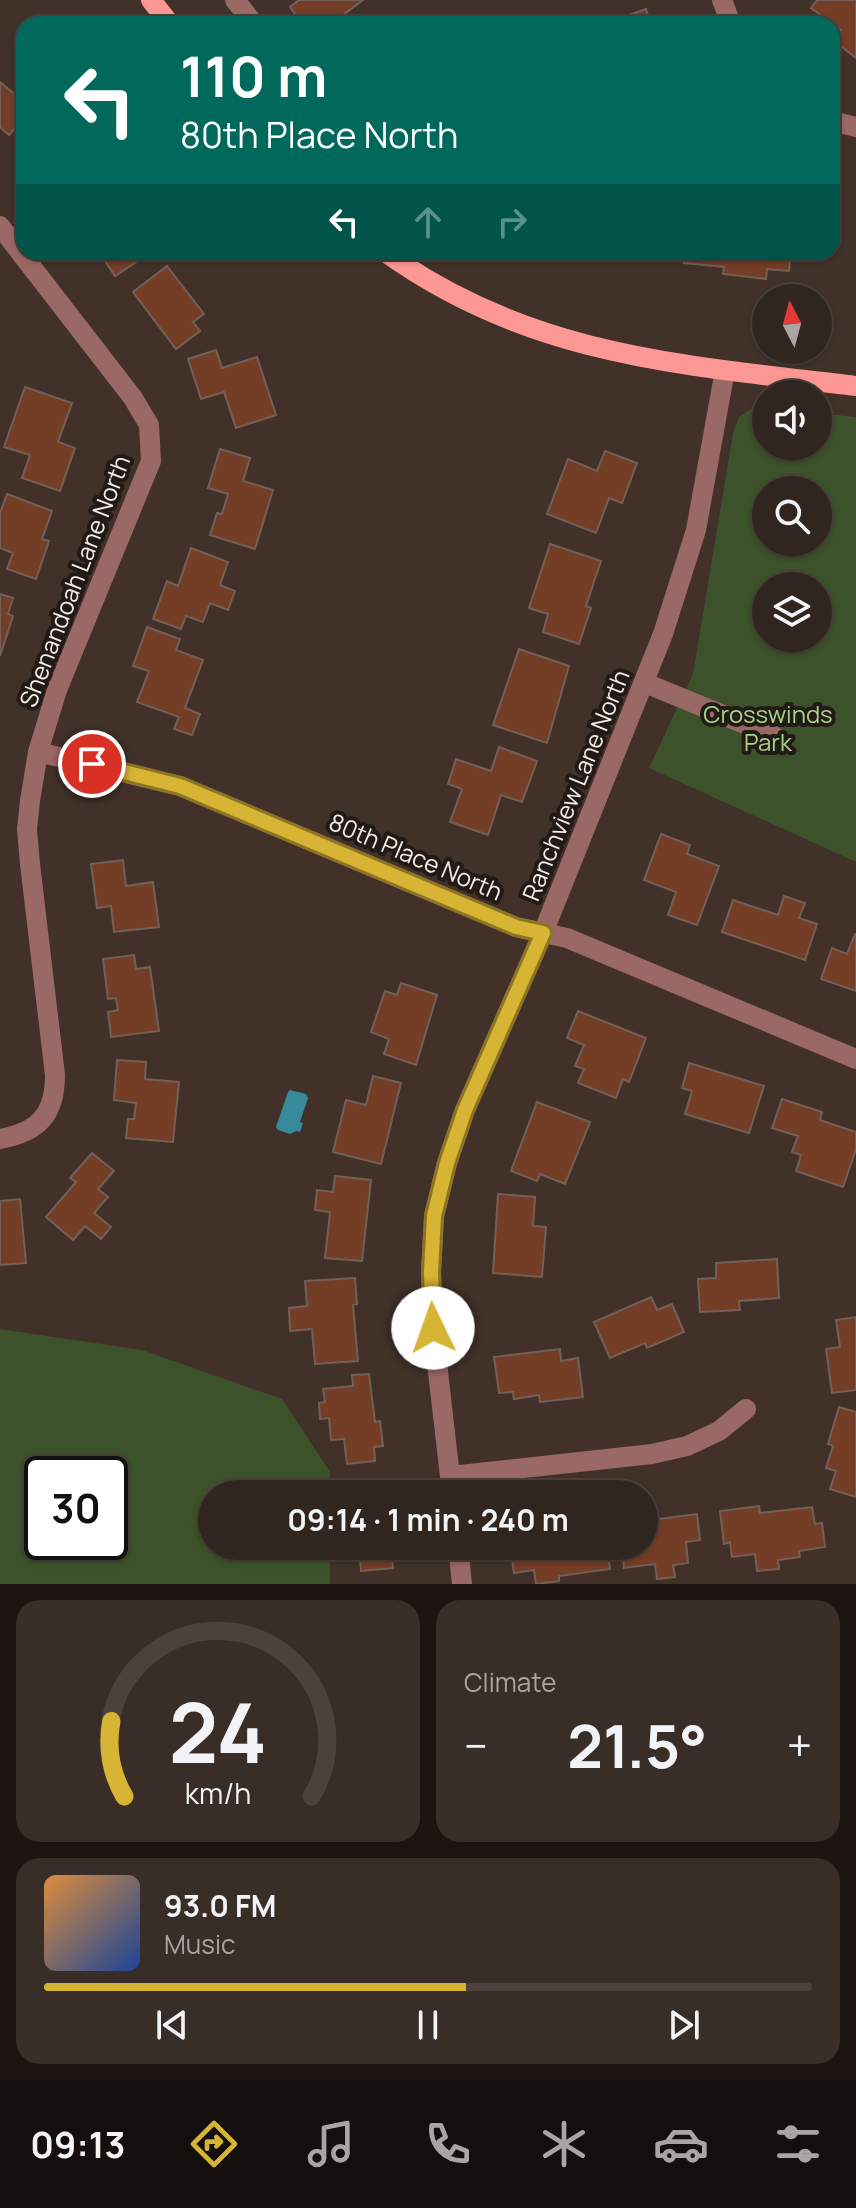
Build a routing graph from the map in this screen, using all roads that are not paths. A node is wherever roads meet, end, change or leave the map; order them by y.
1 (151, 0) edge
2 (235, 0) edge
3 (164, 16) edge
4 (248, 16) edge
5 (0, 226) edge
6 (16, 247) edge
7 (26, 260) edge
8 (396, 260) edge
9 (725, 370) junction
10 (856, 386) edge
11 (645, 683) junction
12 (774, 736) dead end
13 (38, 752) junction
14 (543, 933) junction
15 (856, 1059) edge
16 (0, 1139) edge
17 (746, 1409) dead end
18 (451, 1480) edge
19 (484, 1480) edge
20 (459, 1560) edge
21 (462, 1584) edge

1 - 3 main road
2 - 4 street
5 - 6 street, Shenandoah Lane North
7 - 13 street, Shenandoah Lane North
8 - 9 main road
9 - 10 main road
9 - 11 street, Ranchview Lane North
11 - 12 street
11 - 14 street, Ranchview Lane North
13 - 14 street, 80th Place North
13 - 16 street, Shenandoah Lane North
14 - 15 street, 80th Place North
14 - 18 street, Ranchview Lane North
17 - 19 street
20 - 21 street

